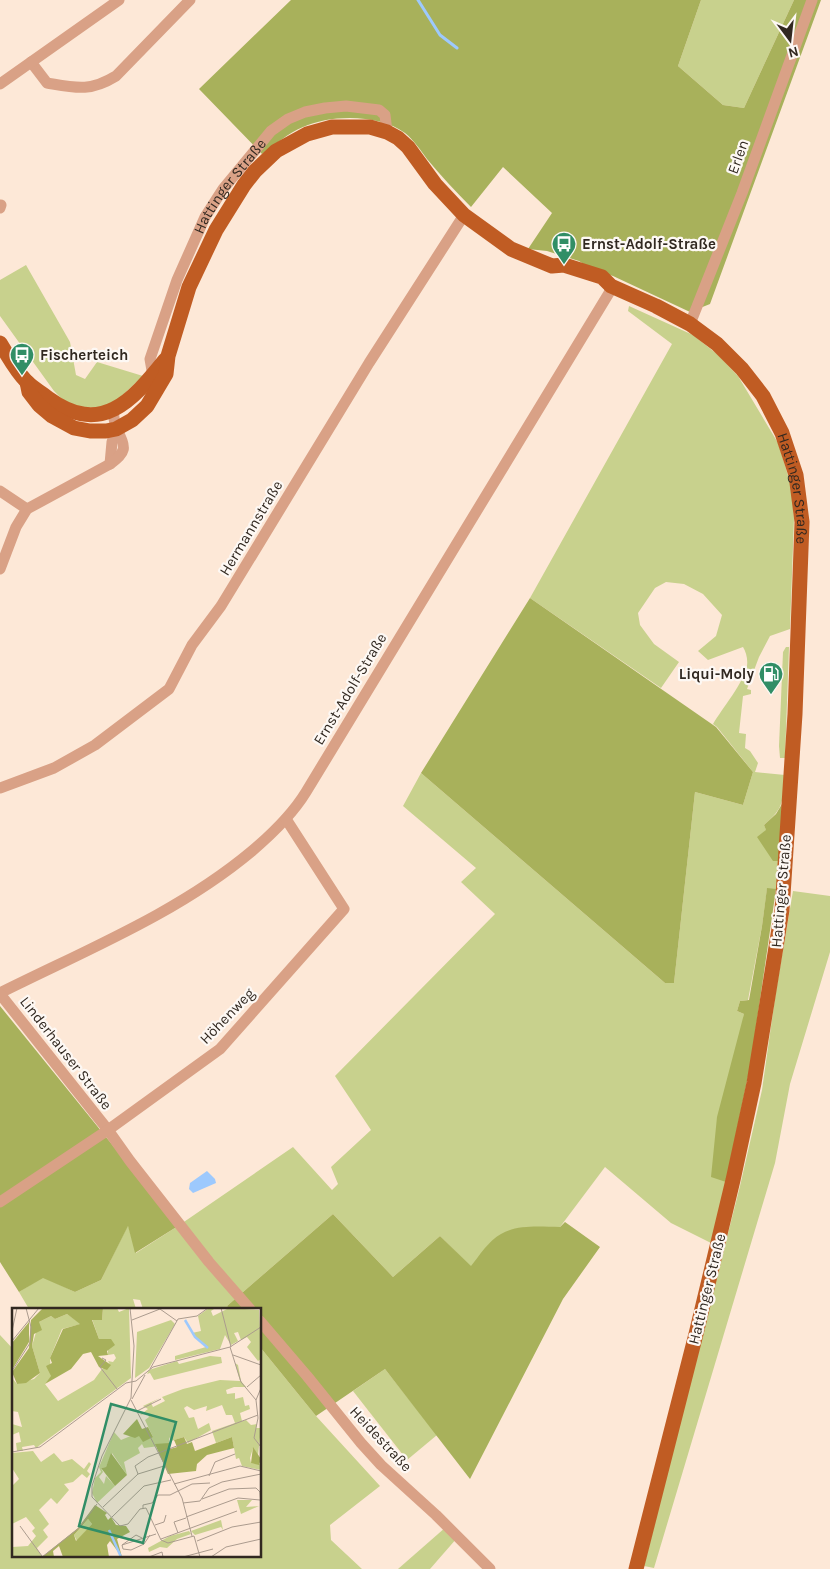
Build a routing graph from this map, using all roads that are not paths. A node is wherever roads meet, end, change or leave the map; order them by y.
1 (119, 0) edge
2 (190, 0) edge
3 (812, 0) edge
4 (31, 62) junction
5 (0, 84) edge
6 (387, 132) junction
7 (464, 215) junction
8 (611, 286) junction
9 (690, 324) junction
10 (0, 343) edge
11 (168, 356) junction
12 (152, 376) junction
13 (27, 382) junction
14 (113, 410) junction
15 (116, 429) junction
16 (0, 491) edge
17 (27, 509) junction
18 (0, 569) edge
19 (0, 788) edge
20 (286, 819) junction
21 (0, 993) edge
22 (108, 1130) junction
23 (0, 1202) edge
24 (249, 1308) edge
25 (261, 1322) edge
26 (490, 1569) edge
27 (636, 1569) edge

1 - 4 street
2 - 4 street
3 - 9 street, Erlen
4 - 5 street
6 - 7 main road, Hattinger Straße
6 - 11 main road, Hattinger Straße
6 - 12 street, Hattinger Straße
7 - 8 main road, Hattinger Straße
7 - 19 street, Hermannstraße
8 - 9 main road, Hattinger Straße
8 - 20 street, Ernst-Adolf-Straße
9 - 27 main road, Hattinger Straße
10 - 13 main road, Hattinger Straße
11 - 12 main road, Hattinger Straße
11 - 15 main road, Hattinger Straße
12 - 14 main road, Hattinger Straße
13 - 14 main road, Hattinger Straße
13 - 15 main road, Hattinger Straße
14 - 15 street
15 - 17 street
16 - 17 street
17 - 18 street
20 - 21 street, Ernst-Adolf-Straße
20 - 22 street, Höhenweg
21 - 22 street, Linderhauser Straße
22 - 23 street, Höhenweg
22 - 24 street
25 - 26 street, Heidestraße

